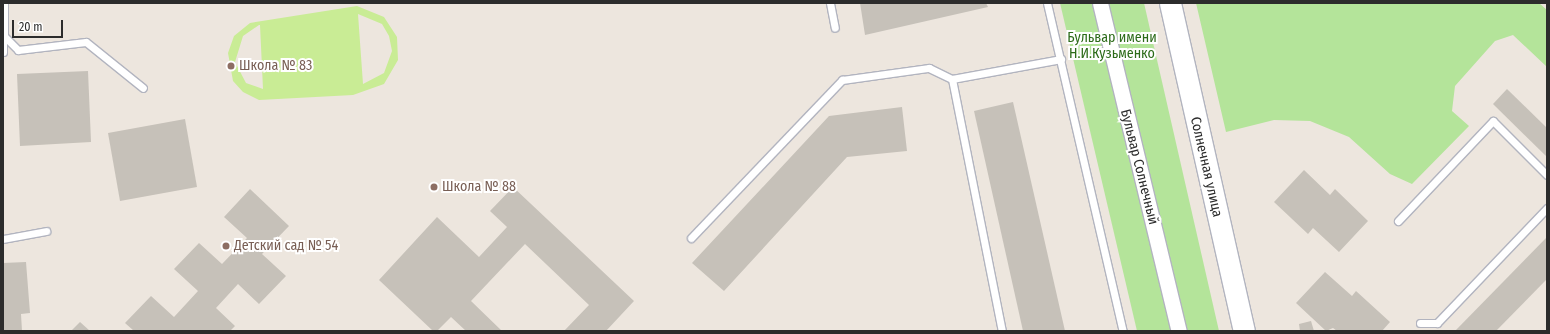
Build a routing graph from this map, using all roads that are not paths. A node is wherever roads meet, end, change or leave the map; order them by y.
1 (4, 3) edge
2 (830, 3) edge
3 (1047, 3) edge
4 (1100, 3) edge
5 (1170, 3) edge
6 (835, 28) dead end
7 (3, 36) edge
8 (3, 52) edge
9 (1061, 59) junction
10 (952, 79) junction
11 (143, 88) dead end
12 (1547, 175) edge
13 (1547, 208) edge
14 (1398, 221) dead end
15 (46, 231) dead end
16 (691, 238) dead end
17 (3, 239) edge
18 (1420, 323) dead end
19 (1002, 331) edge
20 (1123, 331) edge
21 (1178, 331) edge
22 (1244, 331) edge

1 - 7 lane
2 - 6 lane
3 - 9 lane
4 - 21 street, Бульвар Солнечный
5 - 22 main road, Солнечная улица
7 - 8 lane
7 - 11 lane
9 - 10 lane
9 - 20 lane
10 - 16 lane
10 - 19 lane
12 - 14 lane
13 - 18 lane
15 - 17 lane

